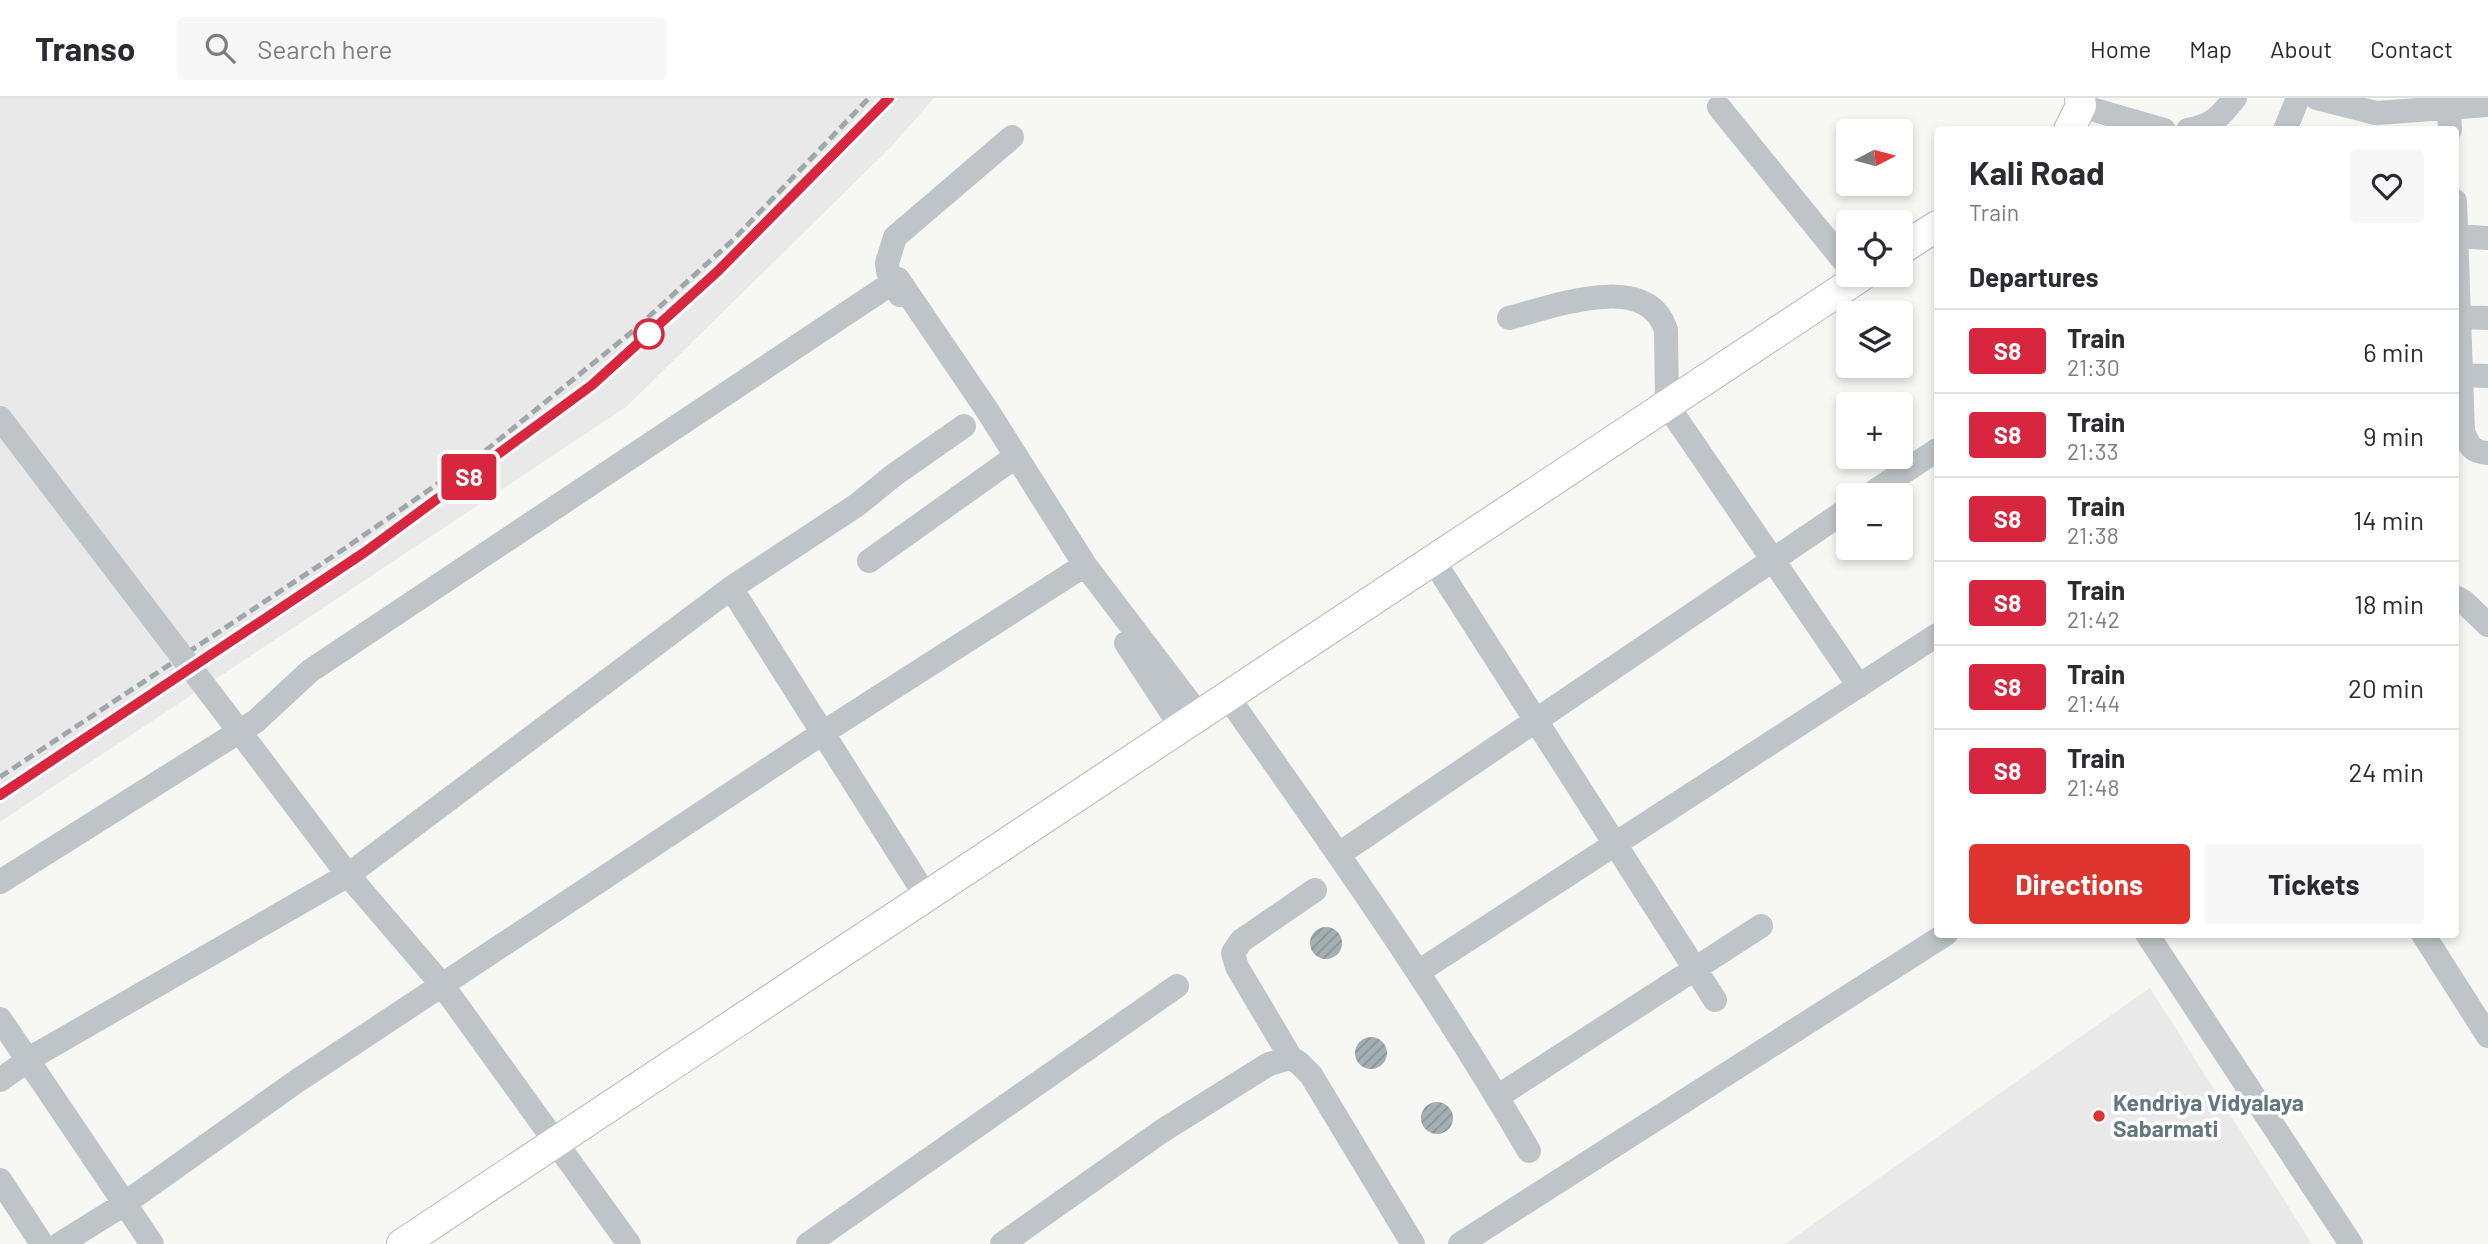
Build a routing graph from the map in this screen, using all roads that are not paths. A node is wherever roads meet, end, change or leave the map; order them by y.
1 (2235, 98) edge
2 (2298, 98) edge
3 (2316, 98) edge
4 (2488, 105) edge
5 (1718, 107) dead end
6 (2077, 111) edge
7 (2456, 111) edge
8 (2375, 114) edge
9 (2141, 126) edge
10 (2207, 126) edge
11 (2287, 126) edge
12 (1012, 137) dead end
13 (1934, 228) edge
14 (2459, 236) edge
15 (2488, 238) edge
16 (1913, 242) edge
17 (1836, 250) edge
18 (894, 284) junction
19 (1837, 287) edge
20 (2459, 297) edge
21 (2460, 317) junction
22 (1509, 318) dead end
23 (2488, 318) edge
24 (2462, 375) junction
25 (2488, 376) edge
26 (1667, 405) junction
27 (0, 418) edge
28 (964, 426) dead end
29 (1934, 452) edge
30 (2488, 453) edge
31 (1008, 462) junction
32 (1887, 483) edge
33 (608, 484) dead end
34 (1836, 517) edge
35 (1772, 559) junction
36 (1433, 560) junction
37 (869, 561) dead end
38 (1082, 567) junction
39 (731, 588) junction
40 (2459, 599) edge
41 (2488, 625) edge
42 (1934, 637) edge
43 (1858, 686) junction
44 (1227, 696) junction
45 (1536, 720) junction
46 (1190, 721) junction
47 (821, 734) junction
48 (1616, 844) junction
49 (1339, 854) junction
50 (348, 875) junction
51 (0, 882) edge
52 (1315, 890) dead end
53 (926, 896) junction
54 (1760, 926) dead end
55 (1940, 938) edge
56 (2150, 938) edge
57 (2426, 938) edge
58 (1696, 968) junction
59 (1418, 972) junction
60 (443, 986) junction
61 (1177, 986) dead end
62 (1715, 1000) dead end
63 (0, 1019) edge
64 (2488, 1037) edge
65 (1291, 1058) junction
66 (28, 1060) junction
67 (0, 1080) edge
68 (1497, 1097) junction
69 (555, 1144) junction
70 (1529, 1150) dead end
71 (0, 1180) edge
72 (124, 1203) junction
73 (42, 1244) edge
74 (60, 1244) edge
75 (152, 1244) edge
76 (402, 1244) edge
77 (629, 1244) edge
78 (808, 1244) edge
79 (1002, 1244) edge
80 (1413, 1244) edge
81 (1460, 1244) edge
82 (2351, 1244) edge

1 - 10 street
2 - 11 street
3 - 8 street
4 - 7 street
5 - 17 street
6 - 9 street
7 - 8 street
12 - 18 street
13 - 16 main road
14 - 15 street
18 - 31 street
18 - 33 street
18 - 38 street
18 - 51 street
19 - 26 main road
20 - 21 street
21 - 23 street
21 - 24 street
22 - 26 street
24 - 25 street
24 - 30 street
26 - 35 street
26 - 36 main road
27 - 50 street, bridge
28 - 39 street
29 - 32 street
31 - 37 street
31 - 38 street
34 - 35 street
35 - 43 street
35 - 45 street
36 - 44 main road
36 - 45 street
38 - 46 street
38 - 47 street
39 - 47 street
39 - 50 street
40 - 41 street
42 - 43 street
43 - 48 street
44 - 46 main road
44 - 49 street
45 - 48 street
45 - 49 street
46 - 53 main road
47 - 53 street
47 - 60 street
48 - 58 street
48 - 59 street
49 - 59 street
50 - 60 street
50 - 66 street
52 - 65 street
53 - 69 main road
54 - 58 street
55 - 81 street
56 - 82 street
57 - 64 street
58 - 62 street
58 - 68 street
59 - 68 street
60 - 69 street
60 - 72 street
61 - 78 street
63 - 66 street
65 - 79 street
65 - 80 street
66 - 67 street
66 - 72 street
68 - 70 street
69 - 76 main road
69 - 77 street
71 - 73 street
72 - 74 street
72 - 75 street

